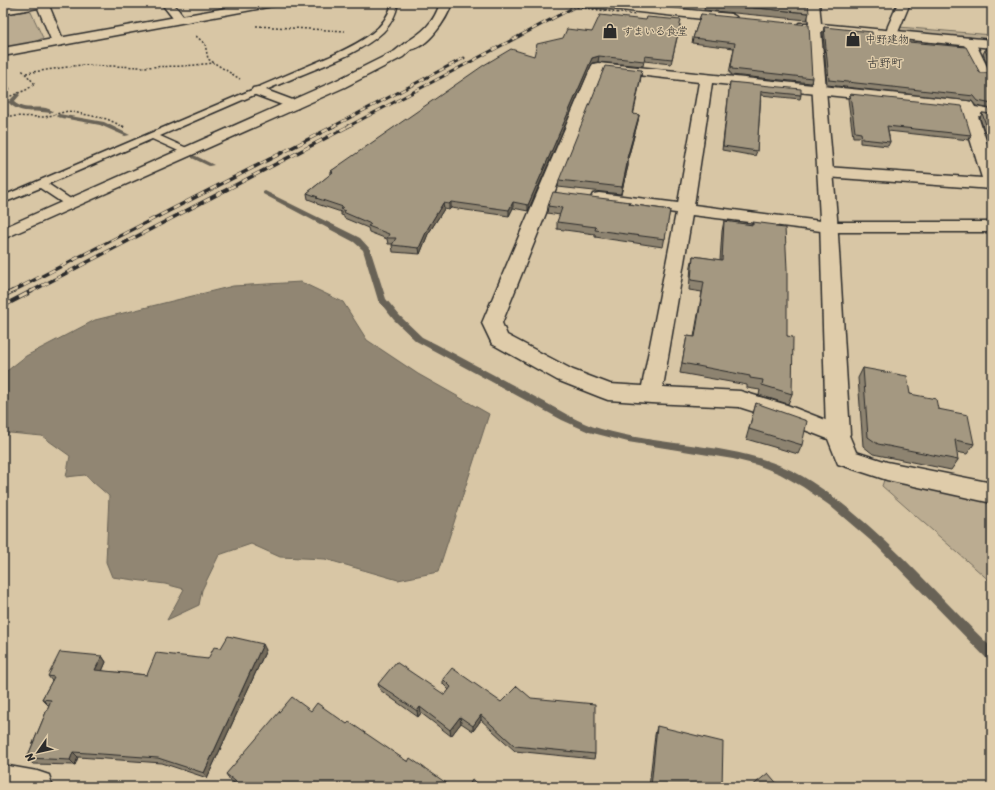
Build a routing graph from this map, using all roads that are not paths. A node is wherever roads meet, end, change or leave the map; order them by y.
1 (42, 3) edge
2 (167, 3) edge
3 (273, 3) edge
4 (395, 3) edge
5 (446, 3) edge
6 (583, 3) edge
7 (813, 3) edge
8 (904, 3) edge
9 (3, 10) edge
10 (431, 11) dead end
11 (180, 20) junction
12 (746, 20) edge
13 (792, 24) edge
14 (815, 27) junction
15 (892, 34) junction
16 (58, 42) junction
17 (969, 42) junction
18 (992, 44) edge
19 (409, 46) junction
20 (3, 52) edge
21 (985, 68) edge
22 (706, 79) junction
23 (258, 91) junction
24 (821, 91) junction
25 (293, 105) junction
26 (969, 111) junction
27 (992, 114) edge
28 (152, 136) junction
29 (186, 151) junction
30 (826, 172) junction
31 (41, 184) junction
32 (992, 184) edge
33 (585, 196) edge
34 (3, 200) edge
35 (71, 204) junction
36 (685, 209) junction
37 (829, 227) junction
38 (992, 227) edge
39 (3, 234) edge
40 (652, 395) junction
41 (838, 434) junction
42 (992, 493) edge
43 (3, 781) edge
44 (37, 787) edge

1 - 9 street
1 - 16 street
2 - 11 street
3 - 11 street
4 - 23 lane
5 - 19 street
6 - 12 street
7 - 14 street
8 - 15 street
10 - 19 street
11 - 16 street
13 - 14 street
14 - 15 street
14 - 24 street
15 - 17 street
16 - 20 street
17 - 18 street
17 - 21 street
19 - 25 street
22 - 24 street
22 - 36 street
22 - 40 street
23 - 25 street
23 - 28 lane
24 - 26 street
24 - 30 street
25 - 29 street
26 - 27 street
26 - 32 street
28 - 29 lane
28 - 31 lane
29 - 35 street
30 - 32 street
30 - 37 street
31 - 34 lane
31 - 35 lane
33 - 36 street
35 - 39 street
36 - 37 street
36 - 40 street
37 - 38 street
37 - 41 street
40 - 41 street
41 - 42 street
43 - 44 street

